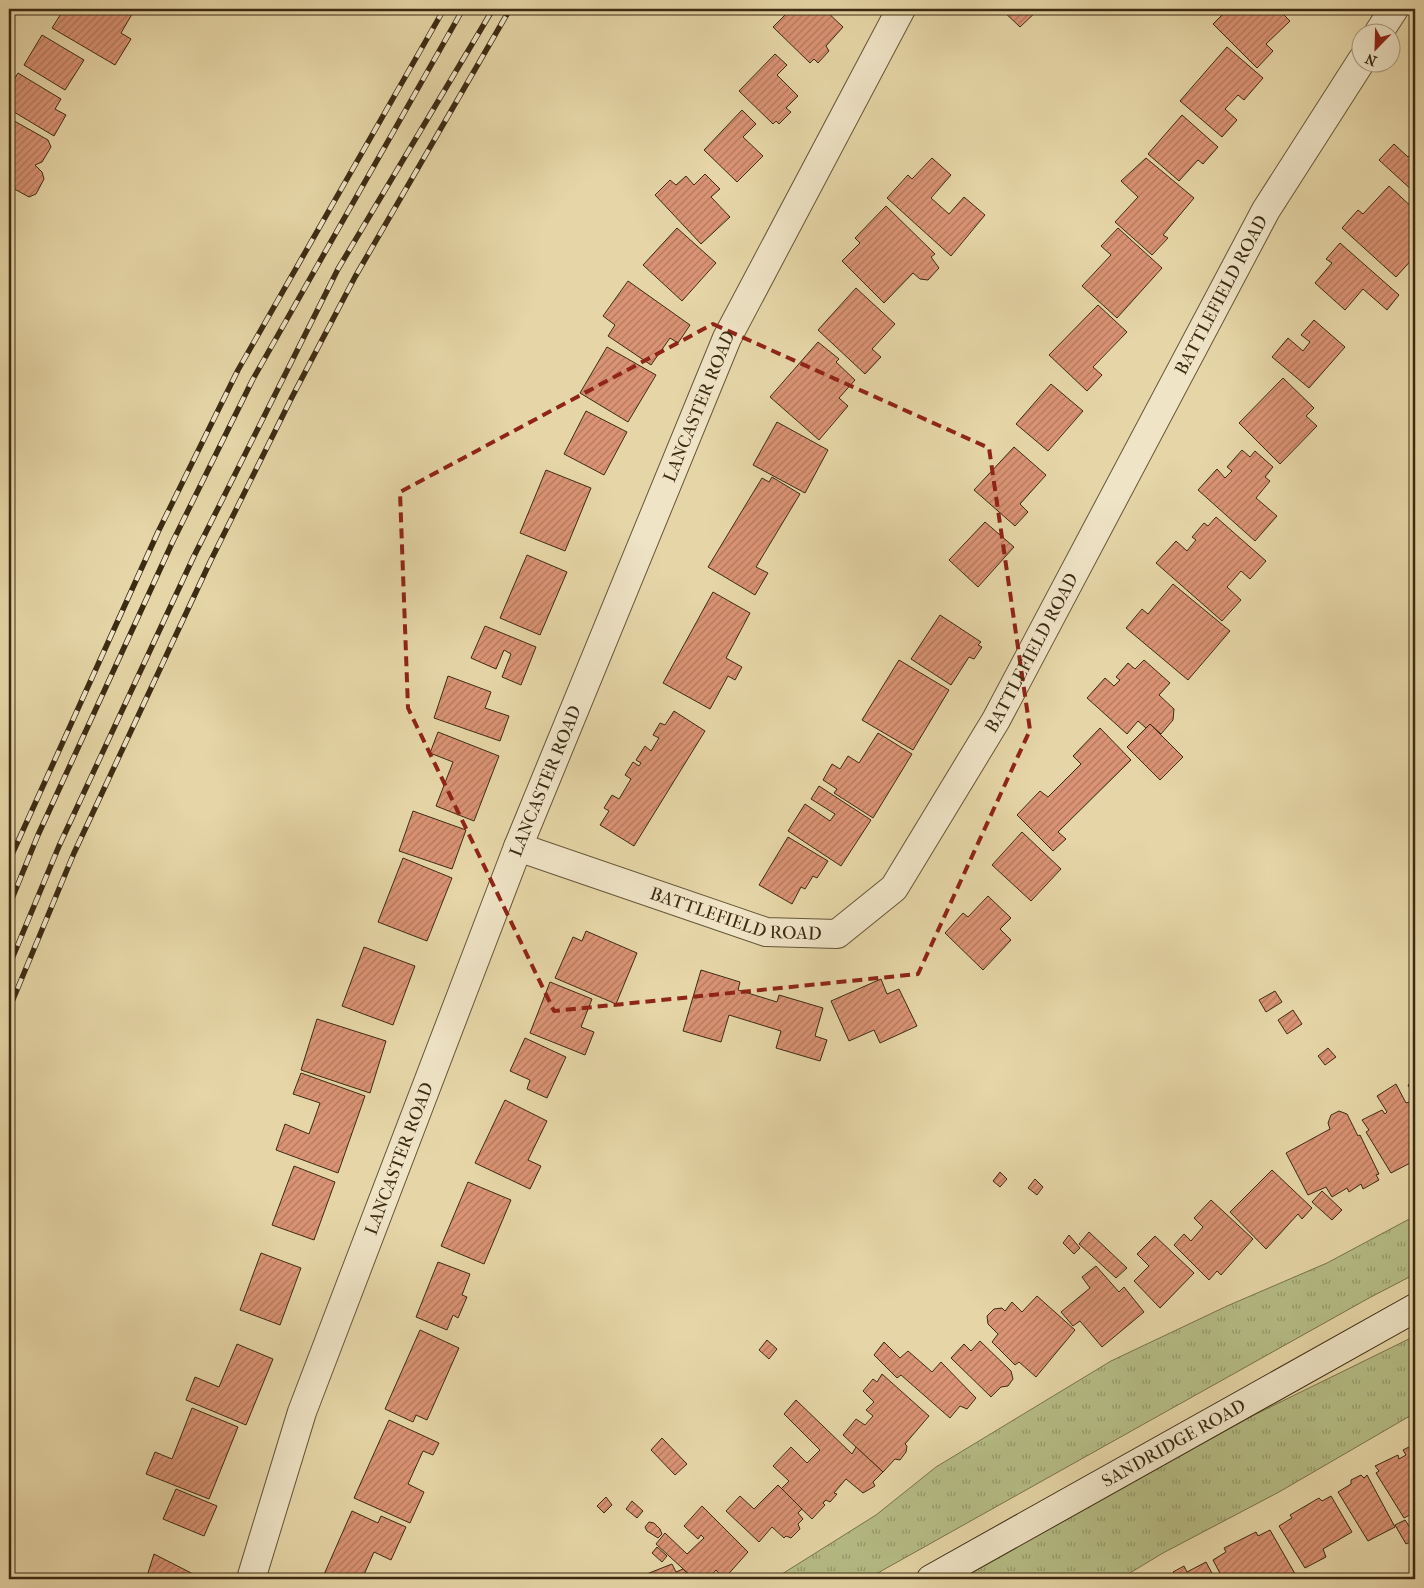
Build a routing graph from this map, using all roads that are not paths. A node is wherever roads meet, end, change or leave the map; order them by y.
1 (901, 9) edge
2 (1394, 9) edge
3 (1386, 22) edge
4 (1354, 72) edge
5 (518, 847) junction
6 (1415, 1308) edge
7 (251, 1579) edge
8 (931, 1579) edge

1 - 5 street, LANCASTER ROAD
2 - 3 street
4 - 5 street, BATTLEFIELD ROAD
5 - 7 street, LANCASTER ROAD
6 - 8 street, SANDRIDGE ROAD

